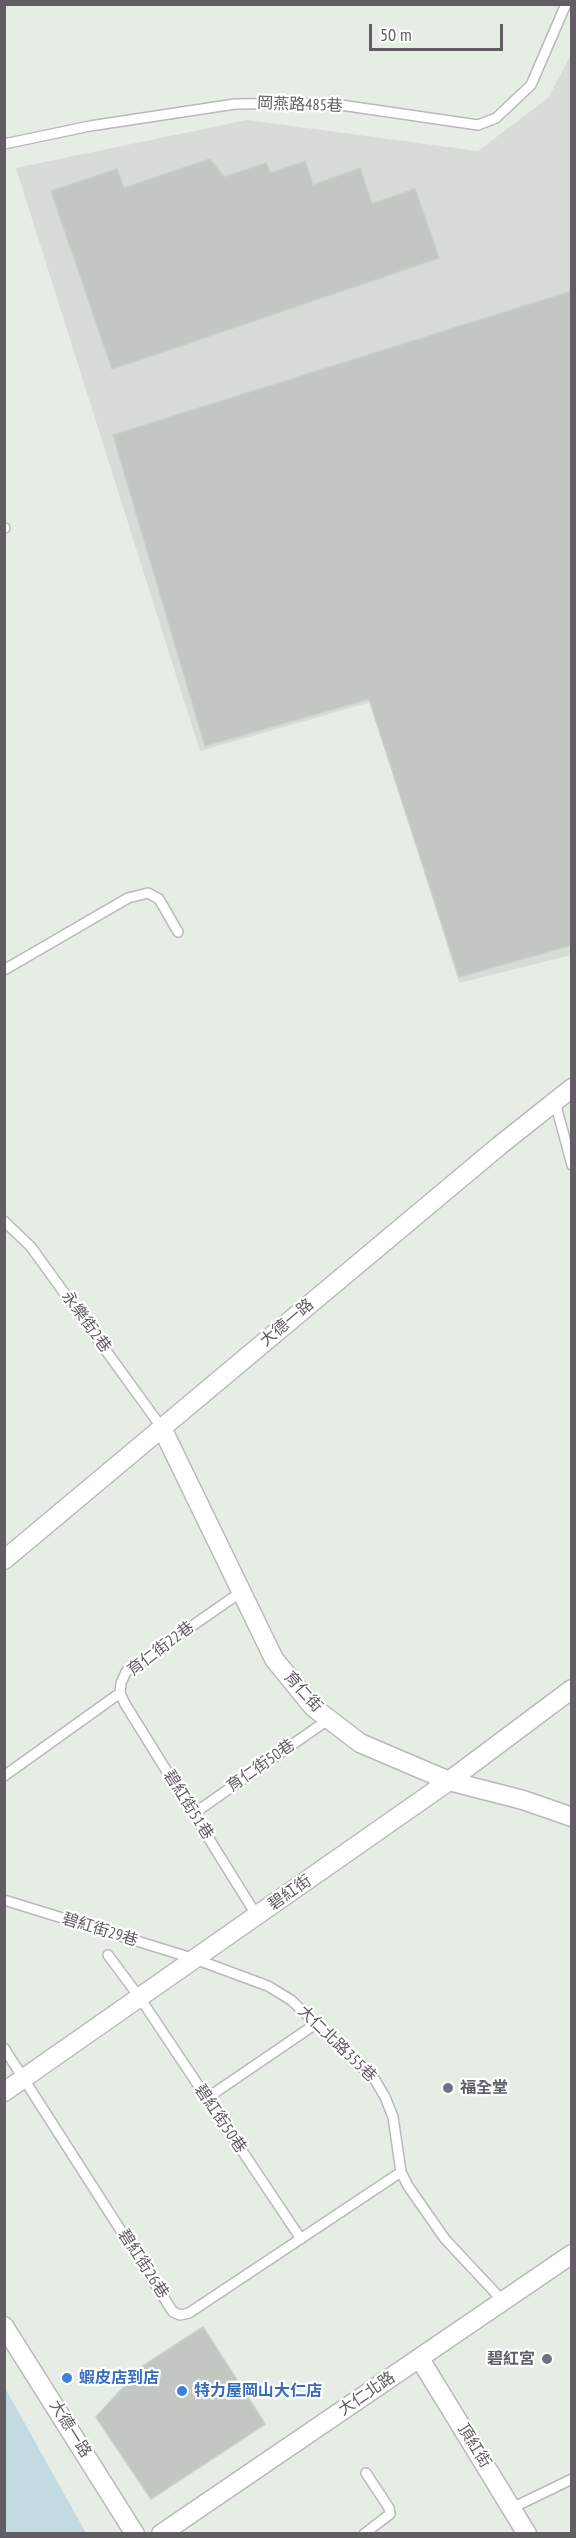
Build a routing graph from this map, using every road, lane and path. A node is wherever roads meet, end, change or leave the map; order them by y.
1 (566, 4) edge
2 (4, 144) edge
3 (178, 932) dead end
4 (4, 970) edge
5 (572, 1088) edge
6 (555, 1102) junction
7 (572, 1165) edge
8 (4, 1221) edge
9 (162, 1428) junction
10 (4, 1560) edge
11 (241, 1592) junction
12 (572, 1689) edge
13 (120, 1693) junction
14 (329, 1719) junction
15 (4, 1776) edge
16 (449, 1781) junction
17 (193, 1814) junction
18 (572, 1817) edge
19 (4, 1900) edge
20 (257, 1916) junction
21 (108, 1955) dead end
22 (195, 1959) junction
23 (140, 1998) junction
24 (317, 2023) junction
25 (4, 2048) edge
26 (24, 2079) junction
27 (4, 2092) edge
28 (207, 2098) junction
29 (401, 2172) junction
30 (301, 2239) junction
31 (572, 2254) edge
32 (502, 2300) junction
33 (4, 2326) edge
34 (420, 2359) junction
35 (366, 2473) dead end
36 (572, 2479) edge
37 (512, 2508) junction
38 (135, 2534) edge
39 (161, 2534) edge
40 (364, 2534) edge
41 (527, 2534) edge

1 - 2 lane, 岡燕路485巷
3 - 4 lane
5 - 6 street, 大德一路
6 - 7 lane
6 - 9 street, 大德一路
8 - 9 lane, 永樂街2巷
9 - 10 street, 大德一路
9 - 11 street, 育仁街
11 - 13 lane, 育仁街22巷
11 - 14 street, 育仁街
12 - 16 street, 碧紅街
13 - 15 lane, 育仁街22巷
13 - 17 lane, 碧紅街51巷
14 - 16 street, 育仁街
14 - 17 lane, 育仁街50巷
16 - 18 street, 育仁街
16 - 20 street, 碧紅街
17 - 20 lane, 碧紅街51巷
19 - 22 lane, 碧紅街29巷
20 - 22 street, 碧紅街
21 - 23 lane, 碧紅街50巷
22 - 23 street, 碧紅街
22 - 24 lane, 大仁北路355巷
23 - 26 street, 碧紅街
23 - 28 lane, 碧紅街50巷
24 - 28 lane
24 - 29 lane, 大仁北路355巷
25 - 26 lane
26 - 27 street, 碧紅街
26 - 30 lane, 碧紅街26巷
28 - 30 lane, 碧紅街50巷
29 - 30 lane, 碧紅街26巷
29 - 32 lane, 大仁北路355巷
31 - 32 street, 大仁北路
32 - 34 street, 大仁北路
33 - 38 street, 大德一路
34 - 37 street, 頂紅街
34 - 39 street, 大仁北路
35 - 40 lane
36 - 37 lane
37 - 41 street, 頂紅街

